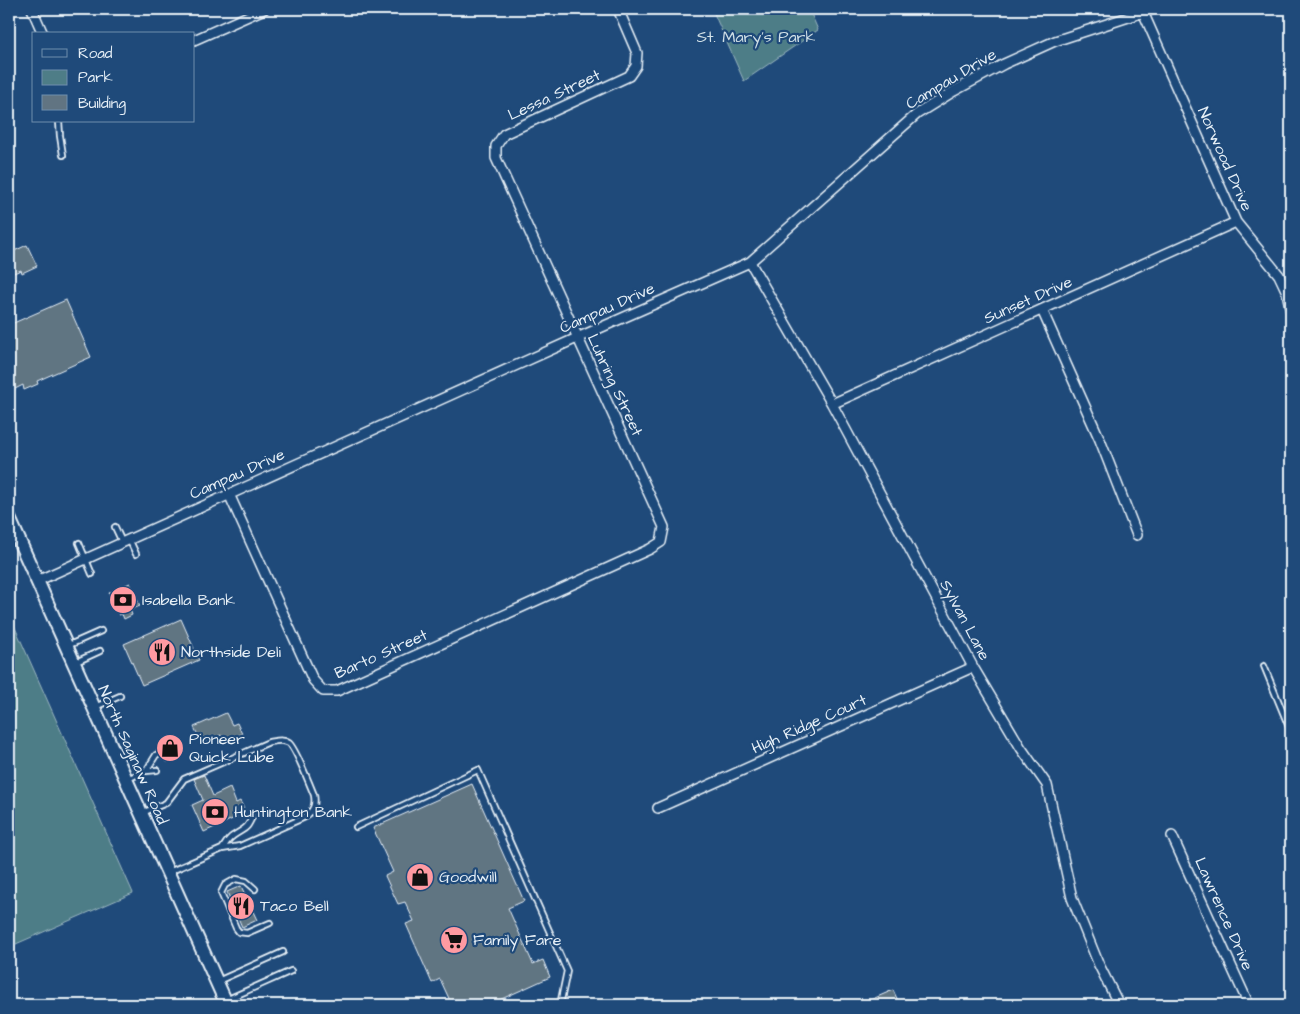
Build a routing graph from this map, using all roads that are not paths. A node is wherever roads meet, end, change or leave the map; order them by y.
1 (32, 9) edge
2 (264, 9) edge
3 (618, 9) edge
4 (1153, 9) edge
5 (1143, 12) junction
6 (42, 32) edge
7 (195, 40) edge
8 (59, 122) edge
9 (496, 146) joint
10 (63, 155) dead end
11 (1236, 222) junction
12 (750, 262) junction
13 (1042, 310) junction
14 (1291, 312) edge
15 (577, 338) junction
16 (832, 404) junction
17 (229, 494) junction
18 (9, 518) edge
19 (116, 526) dead end
20 (1137, 535) dead end
21 (126, 540) junction
22 (79, 543) dead end
23 (650, 549) joint
24 (136, 554) dead end
25 (85, 559) junction
26 (92, 574) dead end
27 (37, 581) junction
28 (101, 631) dead end
29 (66, 646) junction
30 (100, 652) dead end
31 (74, 663) junction
32 (1264, 666) dead end
33 (973, 667) junction
34 (120, 696) dead end
35 (94, 708) junction
36 (1291, 732) edge
37 (162, 752) dead end
38 (157, 770) dead end
39 (146, 771) junction
40 (126, 780) junction
41 (658, 808) dead end
42 (141, 813) junction
43 (253, 816) dead end
44 (356, 827) dead end
45 (1172, 836) dead end
46 (222, 849) junction
47 (168, 873) junction
48 (255, 889) dead end
49 (270, 923) dead end
50 (282, 952) dead end
51 (291, 971) dead end
52 (216, 981) junction
53 (226, 1003) edge
54 (560, 1005) edge
55 (1119, 1005) edge
56 (1249, 1005) edge

1 - 6 street
2 - 7 street
3 - 9 street, Lessa Street
4 - 5 street, Campau Drive
5 - 11 street, Norwood Drive
5 - 12 street, Campau Drive
8 - 10 lane
9 - 15 street, Luhring Street
11 - 13 street, Sunset Drive
11 - 14 street, Norwood Drive
12 - 15 street, Campau Drive
12 - 16 street, Sylvan Lane
13 - 16 street, Sunset Drive
13 - 20 street
15 - 17 street, Campau Drive
15 - 23 street, Luhring Street
16 - 33 street, Sylvan Lane
17 - 21 street, Campau Drive
17 - 23 street, Barto Street
18 - 27 main road, North Saginaw Road
19 - 21 lane
21 - 24 lane
21 - 25 street, Campau Drive
22 - 25 lane
25 - 26 lane
25 - 27 street, Campau Drive
27 - 29 main road, North Saginaw Road
28 - 29 lane
29 - 31 main road, North Saginaw Road
30 - 31 lane
31 - 35 main road, North Saginaw Road
32 - 36 lane
33 - 41 street, High Ridge Court
33 - 55 street, Sylvan Lane
34 - 35 lane
35 - 40 main road, North Saginaw Road
37 - 39 lane
38 - 39 lane
39 - 40 lane
40 - 42 main road, North Saginaw Road
42 - 46 lane
42 - 47 main road, North Saginaw Road
43 - 46 lane
44 - 54 lane
45 - 56 street, Lawrence Drive
46 - 47 lane
47 - 52 main road, North Saginaw Road
48 - 49 lane
50 - 52 lane
51 - 53 lane
52 - 53 main road, North Saginaw Road

